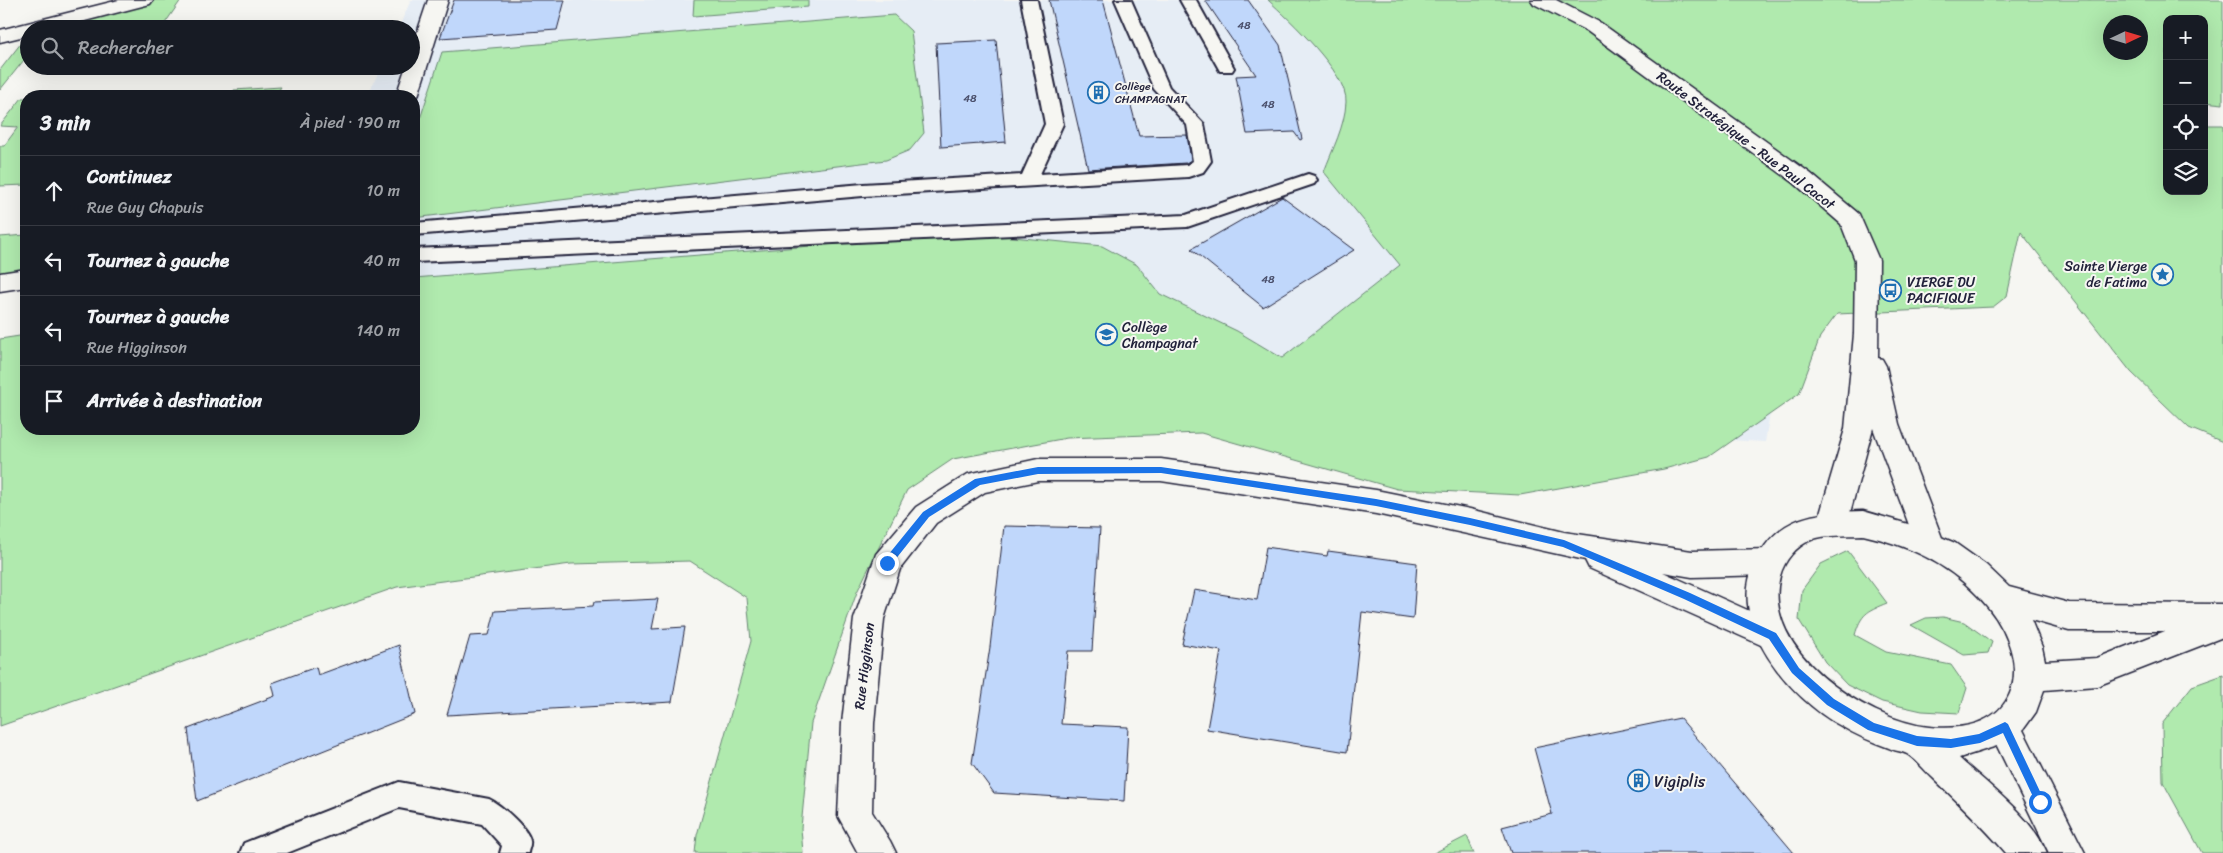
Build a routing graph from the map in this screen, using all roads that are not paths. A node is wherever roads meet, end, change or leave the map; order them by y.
1 (143, 0) edge
2 (438, 0) edge
3 (1029, 0) edge
4 (1123, 0) edge
5 (1188, 0) edge
6 (1540, 0) edge
7 (64, 20) edge
8 (20, 31) edge
9 (0, 36) edge
10 (420, 56) edge
11 (1226, 68) dead end
12 (414, 75) edge
13 (409, 90) edge
14 (1308, 180) dead end
15 (1028, 181) junction
16 (420, 228) edge
17 (420, 256) edge
18 (20, 279) edge
19 (0, 282) edge
20 (1867, 334) junction
21 (1832, 524) junction
22 (1929, 543) junction
23 (1564, 544) junction
24 (1769, 562) junction
25 (1999, 598) junction
26 (2223, 618) edge
27 (2223, 622) edge
28 (1772, 636) junction
29 (2031, 677) junction
30 (2005, 727) junction
31 (1917, 741) junction
32 (254, 853) edge
33 (514, 853) edge
34 (878, 853) edge
35 (2029, 853) edge
36 (2067, 853) edge

1 - 7 street
2 - 10 street
3 - 15 lane
4 - 15 lane
5 - 11 lane
6 - 20 street, Route Stratégique - Rue Paul Cacot
8 - 9 street
12 - 13 street
14 - 17 lane
15 - 16 lane
18 - 19 street
20 - 21 street, Route Stratégique - Rue Paul Cacot
20 - 22 street, Route Stratégique - Rue Paul Cacot
21 - 22 street
21 - 24 street
22 - 25 street
23 - 24 street, Rue Higginson
23 - 28 street, Rue Higginson
23 - 34 street, Rue Higginson
24 - 28 street
25 - 26 street
25 - 29 street
27 - 29 street
28 - 31 street
29 - 30 street
30 - 31 street
30 - 36 street
31 - 35 street
32 - 33 lane

